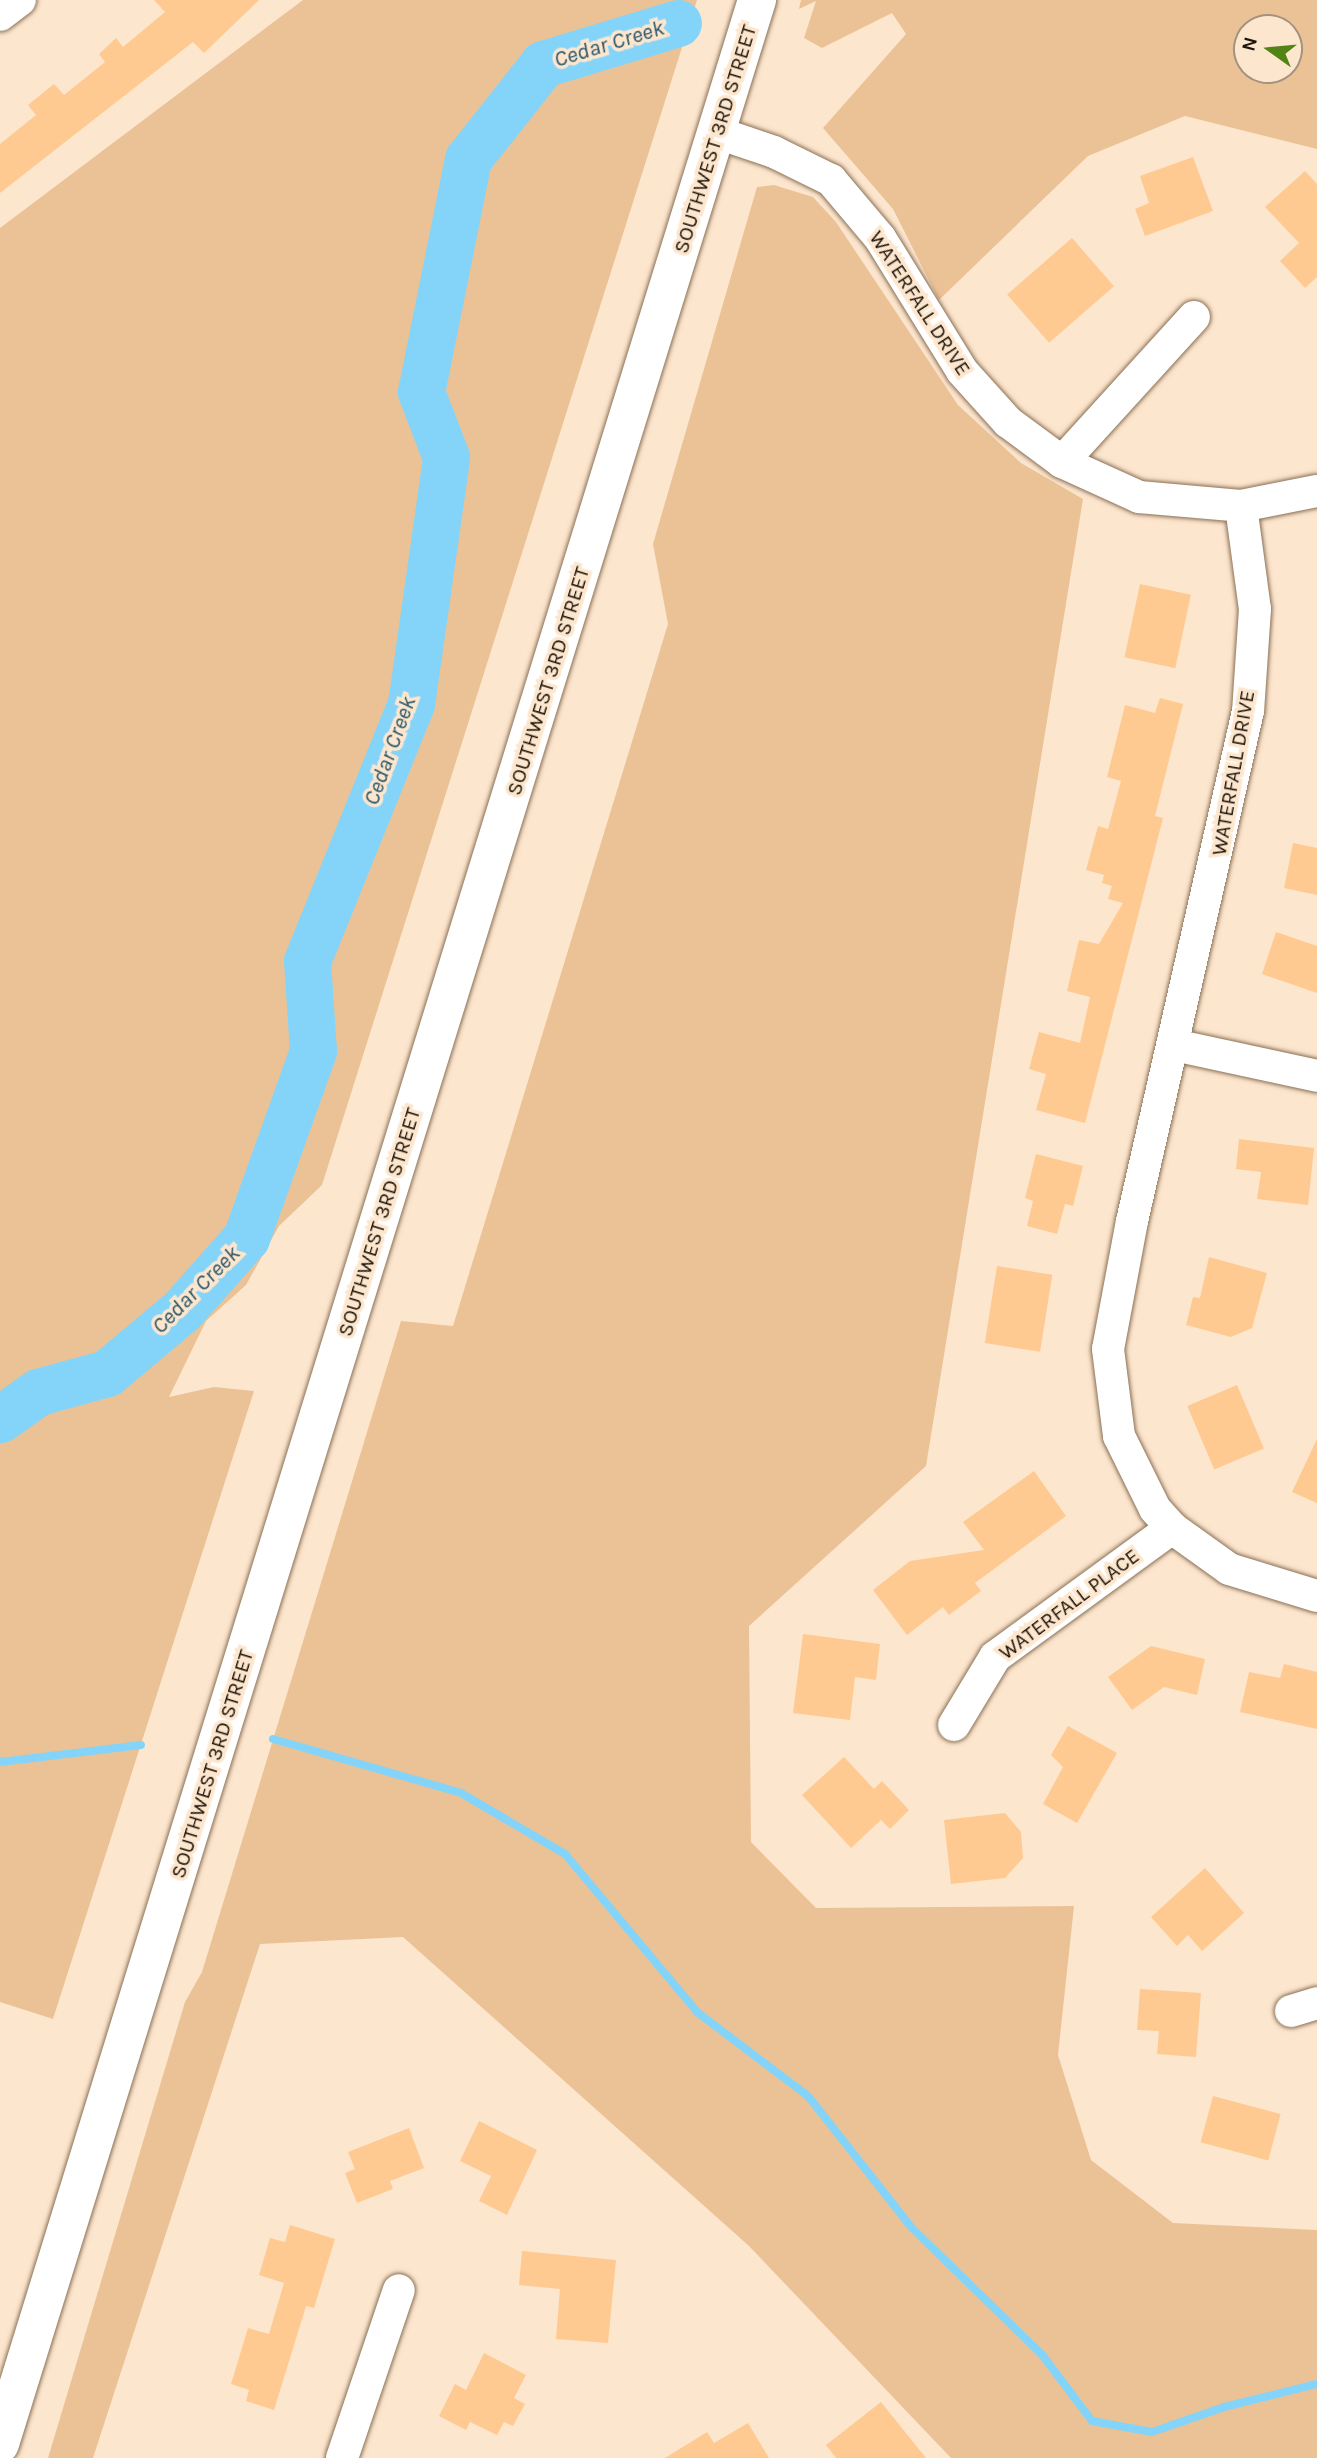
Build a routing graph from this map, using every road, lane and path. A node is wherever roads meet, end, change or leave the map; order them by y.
1 (20, 0) edge
2 (757, 0) edge
3 (0, 15) edge
4 (718, 133) junction
5 (1194, 317) dead end
6 (1062, 462) junction
7 (1317, 491) edge
8 (1241, 506) junction
9 (1174, 1045) junction
10 (1317, 1076) edge
11 (1172, 1528) junction
12 (1317, 1596) edge
13 (954, 1725) dead end
14 (399, 2290) dead end
15 (0, 2444) edge
16 (342, 2458) edge

1 - 3 street
2 - 4 main road, SOUTHWEST 3RD STREET
4 - 6 street, WATERFALL DRIVE
4 - 15 main road, SOUTHWEST 3RD STREET
5 - 6 street
6 - 8 street, WATERFALL DRIVE
7 - 8 street
8 - 9 street, WATERFALL DRIVE
9 - 10 street
9 - 11 street, WATERFALL DRIVE
11 - 12 street, WATERFALL DRIVE
11 - 13 street, WATERFALL PLACE
14 - 16 street

